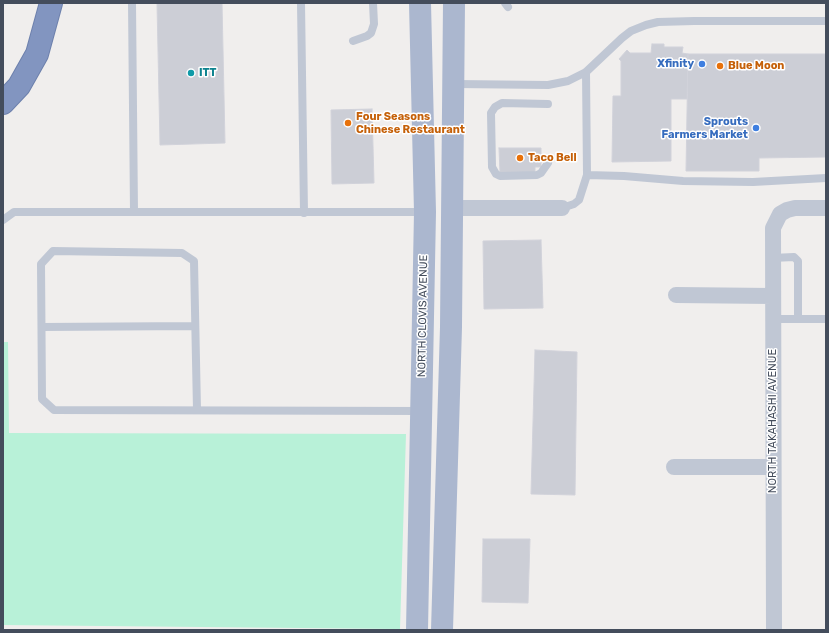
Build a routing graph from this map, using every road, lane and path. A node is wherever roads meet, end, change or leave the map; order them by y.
1 (51, 3) edge
2 (132, 3) edge
3 (301, 3) edge
4 (373, 3) edge
5 (420, 3) edge
6 (454, 3) edge
7 (826, 21) edge
8 (353, 41) dead end
9 (420, 48) junction
10 (586, 72) junction
11 (454, 84) junction
12 (3, 102) edge
13 (548, 104) dead end
14 (548, 163) dead end
15 (587, 175) junction
16 (826, 178) edge
17 (451, 208) junction
18 (562, 208) joint
19 (826, 208) edge
20 (134, 212) junction
21 (426, 212) junction
22 (304, 213) junction
23 (3, 220) edge
24 (772, 258) junction
25 (676, 296) dead end
26 (772, 296) junction
27 (773, 319) junction
28 (798, 319) junction
29 (826, 319) edge
30 (195, 326) junction
31 (42, 327) junction
32 (197, 410) junction
33 (422, 411) junction
34 (772, 466) junction
35 (674, 467) dead end
36 (417, 630) edge
37 (442, 630) edge
38 (774, 630) edge

1 - 12 highway
2 - 20 lane
3 - 22 lane
4 - 8 lane
5 - 9 main road, NORTH CLOVIS AVENUE
6 - 11 main road
7 - 10 lane
9 - 17 main road
9 - 21 main road, NORTH CLOVIS AVENUE
10 - 11 lane
10 - 15 lane
11 - 17 main road
13 - 14 lane
15 - 16 lane
15 - 18 lane
17 - 18 street
17 - 37 main road
19 - 24 street, NORTH TAKAHASHI AVENUE
20 - 22 lane
20 - 23 lane
21 - 22 lane
21 - 33 main road, NORTH CLOVIS AVENUE
24 - 26 street, NORTH TAKAHASHI AVENUE
24 - 28 lane
25 - 26 street
26 - 27 street, NORTH TAKAHASHI AVENUE
27 - 28 lane
27 - 34 street, NORTH TAKAHASHI AVENUE
28 - 29 lane
30 - 31 lane
30 - 31 lane
30 - 32 lane
31 - 32 lane
32 - 33 lane
33 - 36 main road, NORTH CLOVIS AVENUE
34 - 35 street
34 - 38 street, NORTH TAKAHASHI AVENUE

